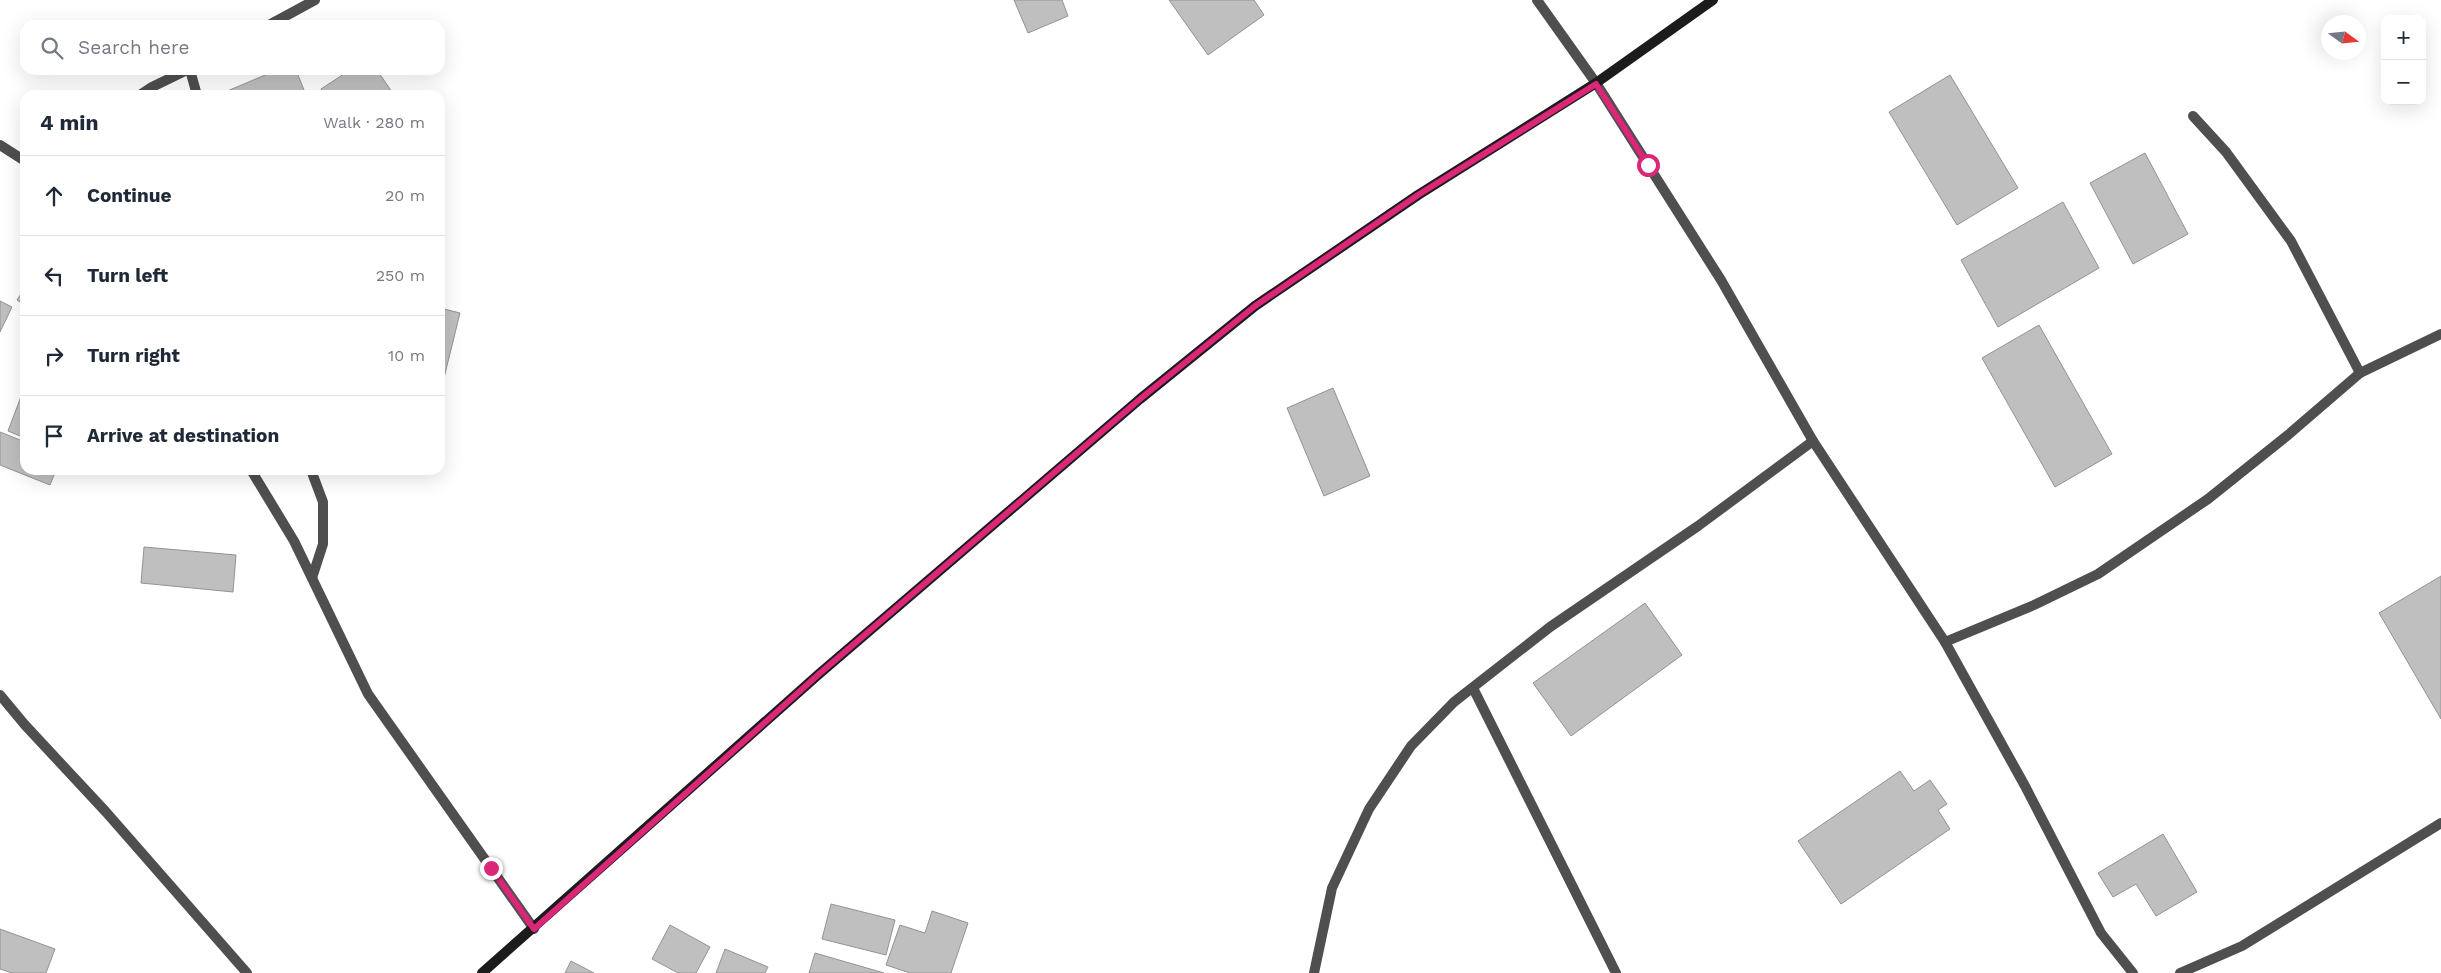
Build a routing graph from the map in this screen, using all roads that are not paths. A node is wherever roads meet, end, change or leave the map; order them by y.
1 (315, 0) edge
2 (1537, 0) edge
3 (1713, 0) edge
4 (278, 20) edge
5 (178, 75) edge
6 (191, 75) edge
7 (1596, 84) junction
8 (148, 90) edge
9 (195, 90) edge
10 (2194, 116) dead end
11 (0, 145) edge
12 (20, 158) edge
13 (2441, 334) edge
14 (2360, 373) junction
15 (1813, 441) junction
16 (254, 475) edge
17 (314, 475) edge
18 (312, 578) junction
19 (1945, 642) junction
20 (1473, 688) junction
21 (0, 695) edge
22 (2441, 823) edge
23 (534, 929) junction
24 (247, 973) edge
25 (482, 973) edge
26 (1314, 973) edge
27 (1616, 973) edge
28 (2134, 973) edge
29 (2180, 973) edge

1 - 4 street
2 - 7 street
3 - 7 main road
5 - 8 street
6 - 9 street
7 - 15 street
7 - 23 main road
10 - 14 street
11 - 12 street
13 - 14 street
14 - 19 street
15 - 19 street
15 - 20 street
16 - 18 street
17 - 18 street
18 - 23 street
19 - 28 street
20 - 26 street
20 - 27 street
21 - 24 street
22 - 29 street
23 - 25 main road

